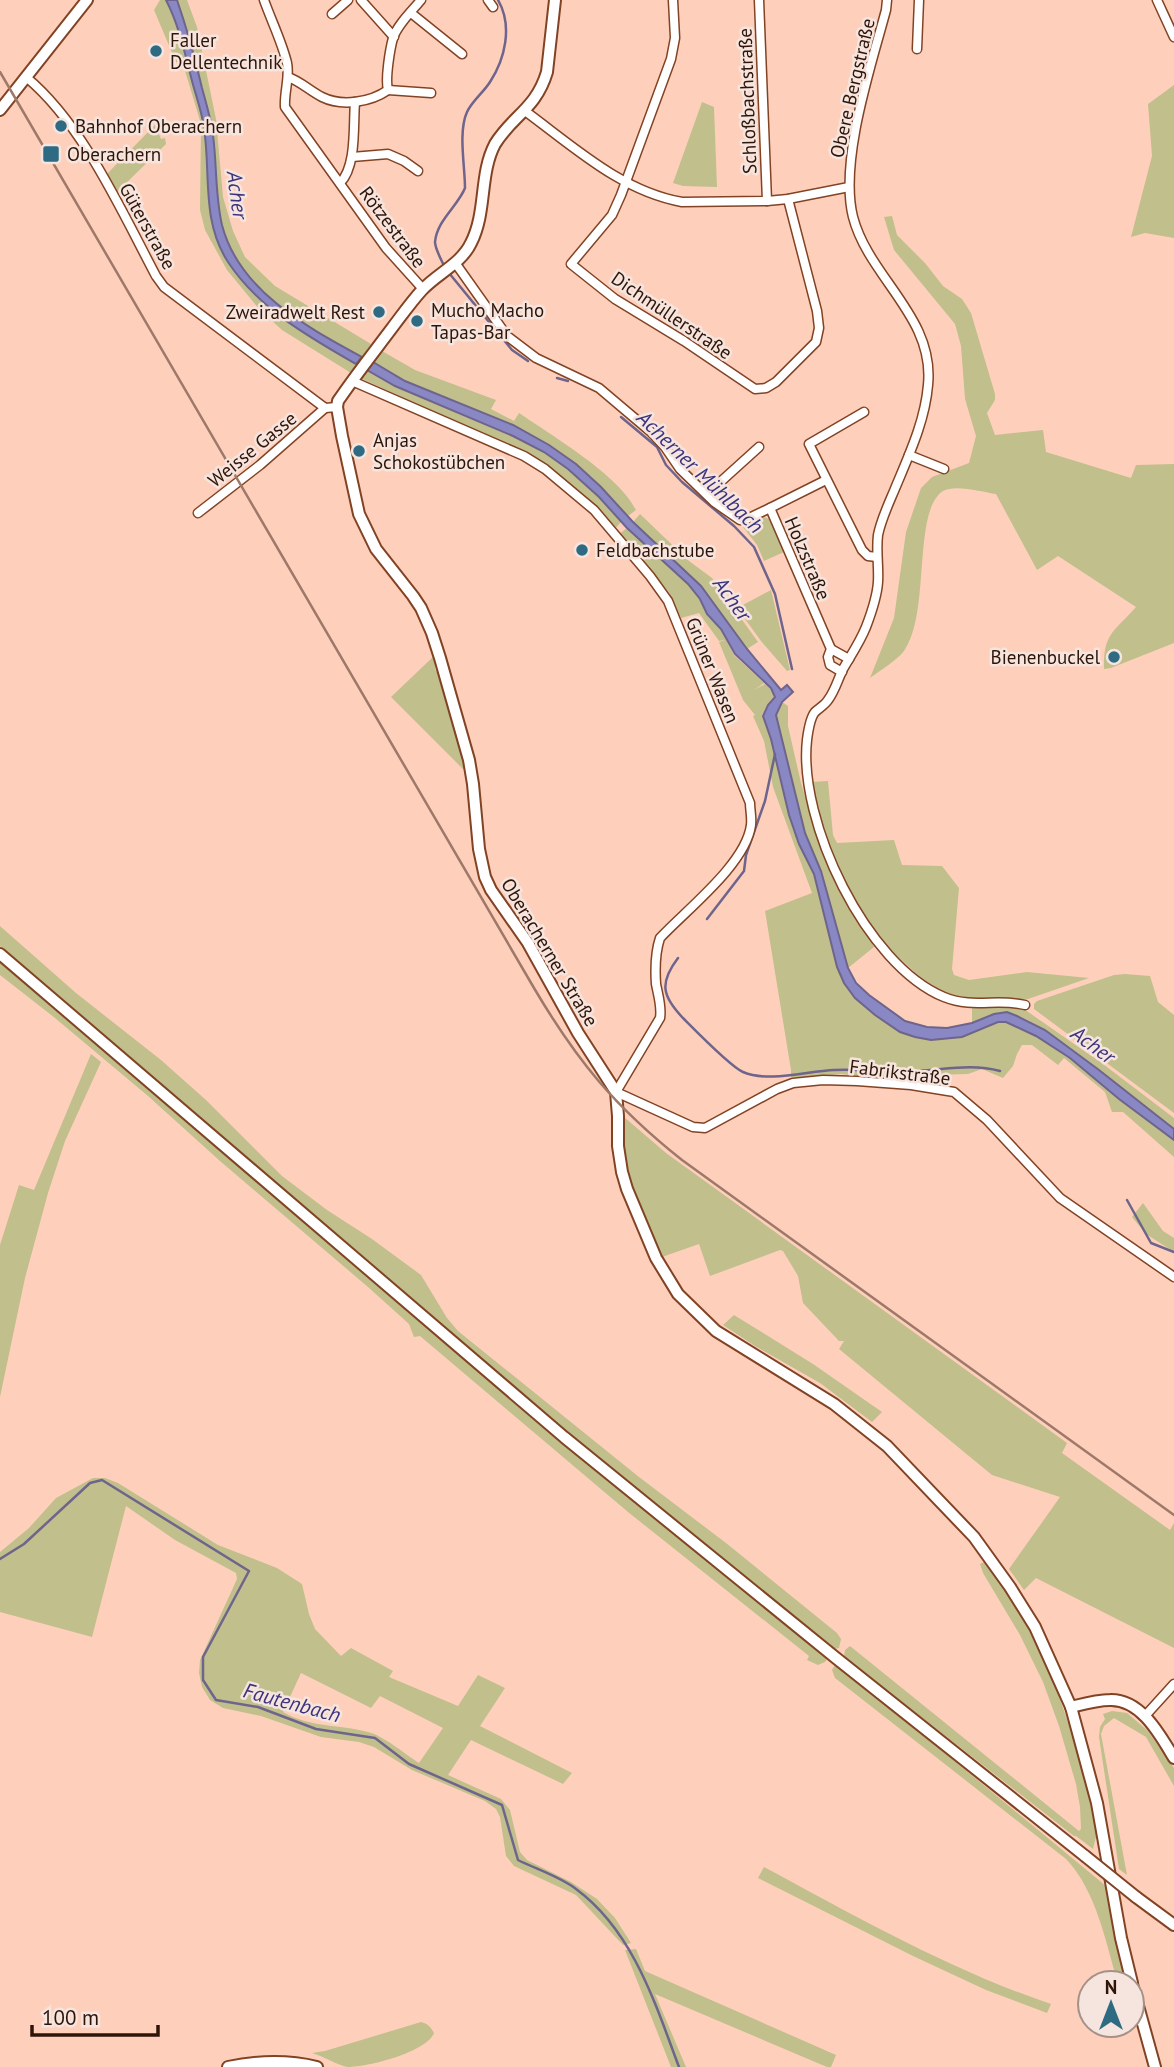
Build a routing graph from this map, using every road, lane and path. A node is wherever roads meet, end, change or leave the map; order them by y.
1 (87, 0) edge
2 (264, 0) edge
3 (348, 0) edge
4 (361, 0) edge
5 (421, 0) edge
6 (555, 0) edge
7 (673, 0) edge
8 (760, 0) edge
9 (887, 0) edge
10 (919, 0) edge
11 (1157, 0) edge
12 (411, 13) junction
13 (332, 14) dead end
14 (394, 37) junction
15 (1174, 37) edge
16 (917, 49) dead end
17 (462, 54) dead end
18 (26, 77) junction
19 (288, 77) junction
20 (388, 89) junction
21 (432, 93) dead end
22 (355, 102) junction
23 (0, 110) edge
24 (525, 111) junction
25 (352, 156) junction
26 (418, 171) dead end
27 (625, 181) junction
28 (340, 183) junction
29 (849, 187) junction
30 (788, 199) junction
31 (767, 201) junction
32 (449, 269) junction
33 (423, 289) junction
34 (352, 381) junction
35 (331, 407) junction
36 (864, 412) dead end
37 (759, 447) dead end
38 (909, 455) junction
39 (944, 468) dead end
40 (826, 480) junction
41 (707, 494) junction
42 (770, 508) junction
43 (198, 513) dead end
44 (877, 557) junction
45 (831, 649) junction
46 (849, 659) junction
47 (842, 672) junction
48 (0, 954) edge
49 (1025, 1005) dead end
50 (616, 1093) junction
51 (1174, 1278) edge
52 (1174, 1684) edge
53 (1071, 1707) junction
54 (1145, 1716) junction
55 (1174, 1758) edge
56 (1174, 1924) edge
57 (1129, 1969) edge
58 (1146, 2034) edge
59 (228, 2067) edge
60 (317, 2067) edge
61 (1155, 2067) edge

1 - 18 street
2 - 19 street, Rötzestraße
3 - 13 street
4 - 14 street
5 - 12 street
6 - 24 street
7 - 27 street
8 - 31 street, Schloßbachstraße
9 - 29 street, Obere Bergstraße
10 - 16 street
11 - 15 street
12 - 14 street
12 - 17 street
14 - 20 street
18 - 23 street
18 - 35 street, Güterstraße
19 - 22 street
19 - 28 street, Rötzestraße
20 - 21 street
20 - 22 street
22 - 25 street, Rötzestraße
24 - 27 street
24 - 32 street
25 - 26 street
25 - 28 street, Rötzestraße
27 - 30 street, Dichmüllerstraße
27 - 31 street, Schloßbachstraße
28 - 33 street, Rötzestraße
29 - 30 street, Schloßbachstraße
29 - 38 street, Obere Bergstraße
30 - 31 street, Schloßbachstraße
32 - 33 street
32 - 41 street, Holzstraße
33 - 34 street
34 - 35 street
34 - 50 street, Grüner Wasen
35 - 43 street, Weisse Gasse
35 - 50 street, Oberacherner Straße
36 - 40 street
37 - 41 street
38 - 39 street
38 - 44 street, Obere Bergstraße
40 - 42 street
40 - 44 street
41 - 42 street, Holzstraße
42 - 45 street, Holzstraße
44 - 46 street, Obere Bergstraße
45 - 46 street
45 - 47 street, Holzstraße
46 - 47 street, Obere Bergstraße
47 - 49 street, Obere Bergstraße
48 - 56 street, bridge
50 - 51 street, Fabrikstraße
50 - 53 street, Oberacherner Straße
52 - 54 street
53 - 54 street
53 - 57 street, Oberacherner Straße
54 - 55 street
58 - 61 street, Oberacherner Straße
59 - 60 street

